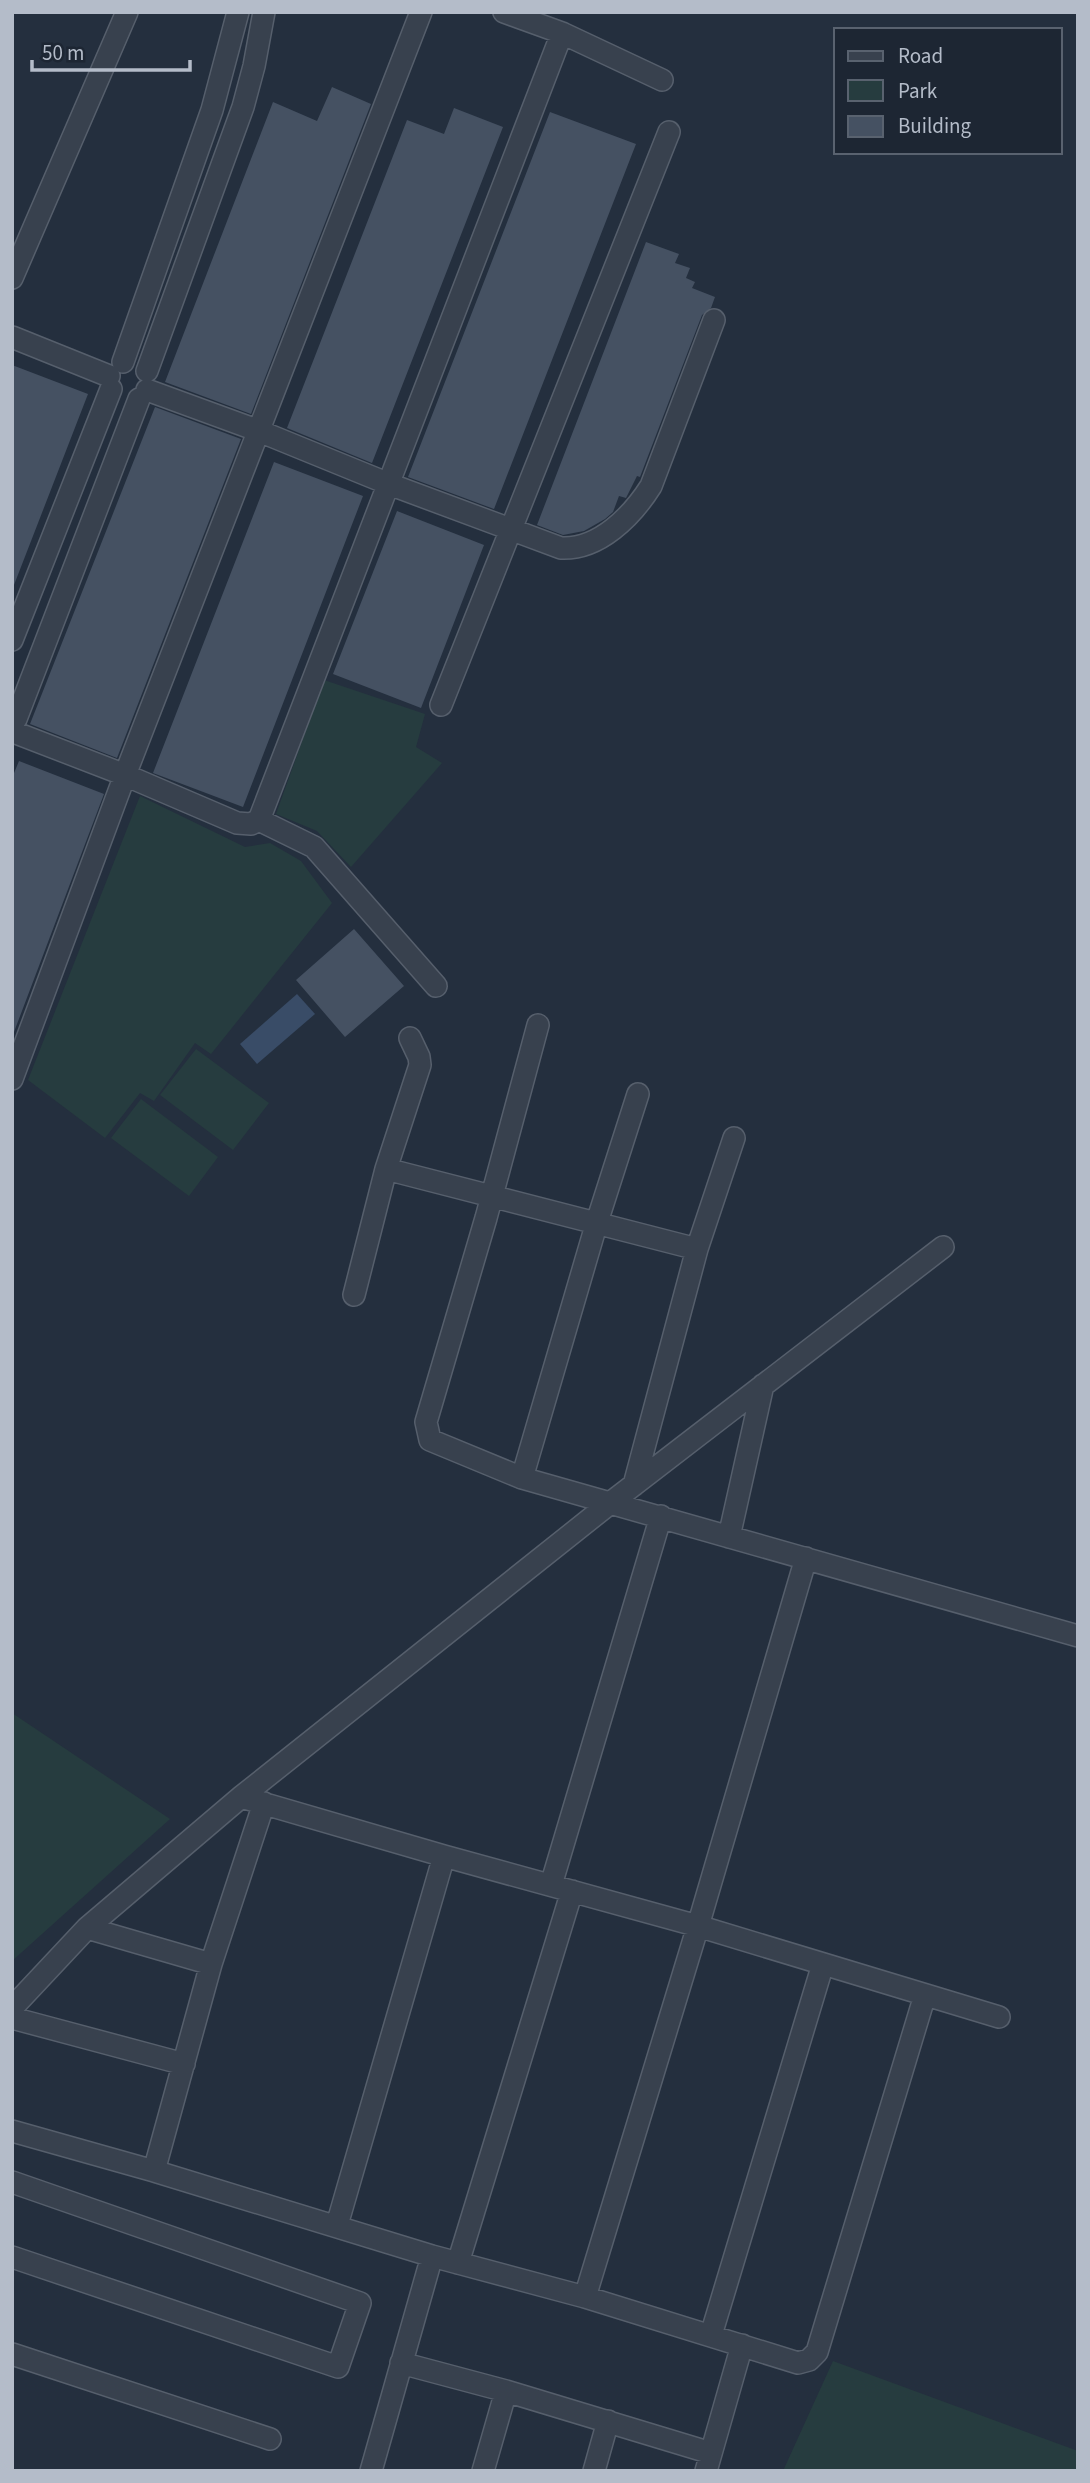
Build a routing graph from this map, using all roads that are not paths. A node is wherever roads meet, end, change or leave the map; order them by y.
1 (127, 12) edge
2 (238, 12) edge
3 (264, 12) edge
4 (421, 12) edge
5 (504, 12) edge
6 (562, 33) junction
7 (227, 61) junction
8 (254, 66) junction
9 (662, 80) dead end
10 (669, 132) dead end
11 (12, 278) edge
12 (714, 320) dead end
13 (12, 337) edge
14 (114, 376) junction
15 (144, 386) junction
16 (259, 431) junction
17 (388, 484) junction
18 (512, 529) junction
19 (12, 640) edge
20 (442, 705) dead end
21 (14, 726) edge
22 (125, 775) junction
23 (259, 820) junction
24 (436, 986) dead end
25 (538, 1025) dead end
26 (410, 1038) dead end
27 (12, 1079) edge
28 (638, 1094) dead end
29 (734, 1138) dead end
30 (386, 1169) junction
31 (492, 1196) junction
32 (597, 1222) junction
33 (943, 1247) dead end
34 (697, 1249) junction
35 (354, 1295) dead end
36 (763, 1385) junction
37 (522, 1478) junction
38 (634, 1485) junction
39 (609, 1504) junction
40 (661, 1516) junction
41 (729, 1537) junction
42 (806, 1559) junction
43 (1078, 1636) edge
44 (241, 1797) junction
45 (264, 1803) junction
46 (444, 1856) junction
47 (551, 1885) junction
48 (572, 1891) junction
49 (698, 1926) junction
50 (87, 1928) junction
51 (211, 1964) junction
52 (823, 1964) junction
53 (925, 1995) junction
54 (12, 2008) edge
55 (999, 2017) dead end
56 (12, 2018) edge
57 (184, 2064) junction
58 (12, 2131) edge
59 (155, 2171) junction
60 (12, 2182) edge
61 (337, 2225) junction
62 (432, 2256) junction
63 (12, 2257) edge
64 (458, 2263) junction
65 (585, 2297) junction
66 (711, 2335) junction
67 (742, 2345) junction
68 (12, 2354) edge
69 (401, 2363) junction
70 (506, 2391) junction
71 (608, 2421) junction
72 (270, 2439) dead end
73 (709, 2462) edge
74 (371, 2471) edge
75 (483, 2471) edge
76 (594, 2471) edge

1 - 11 street
2 - 7 street
3 - 8 street
4 - 16 street
5 - 6 street
6 - 9 street
6 - 17 street
7 - 8 street
7 - 14 street
8 - 15 street
10 - 18 street
12 - 18 street
13 - 14 street
14 - 15 street
14 - 15 street
14 - 19 street
15 - 16 street
15 - 21 street
16 - 17 street
16 - 22 street
17 - 18 street
17 - 23 street
18 - 20 street
21 - 22 street
22 - 23 street
22 - 27 street
23 - 24 street
25 - 31 street
26 - 30 street
28 - 32 street
29 - 34 street
30 - 31 street
30 - 35 street
31 - 32 street
31 - 37 street
32 - 34 street
32 - 37 street
33 - 36 street
34 - 38 street
36 - 38 street
36 - 41 street
37 - 39 street
38 - 39 street
39 - 40 street
39 - 44 street
40 - 41 street
40 - 47 street
41 - 42 street
42 - 43 street
42 - 49 street
44 - 45 street
44 - 50 street
45 - 46 street
45 - 51 street
46 - 47 street
46 - 61 street
47 - 48 street
48 - 49 street
48 - 64 street
49 - 52 street
49 - 65 street
50 - 51 street
50 - 54 street
51 - 57 street
52 - 53 street
52 - 66 street
53 - 55 street
53 - 67 street
56 - 57 street
57 - 59 street
58 - 59 street
59 - 61 street
60 - 63 street
61 - 62 street
62 - 64 street
62 - 69 street
64 - 65 street
65 - 66 street
66 - 67 street
67 - 73 street
68 - 72 street
69 - 70 street
69 - 74 street
70 - 71 street
70 - 75 street
71 - 73 street
71 - 76 street

